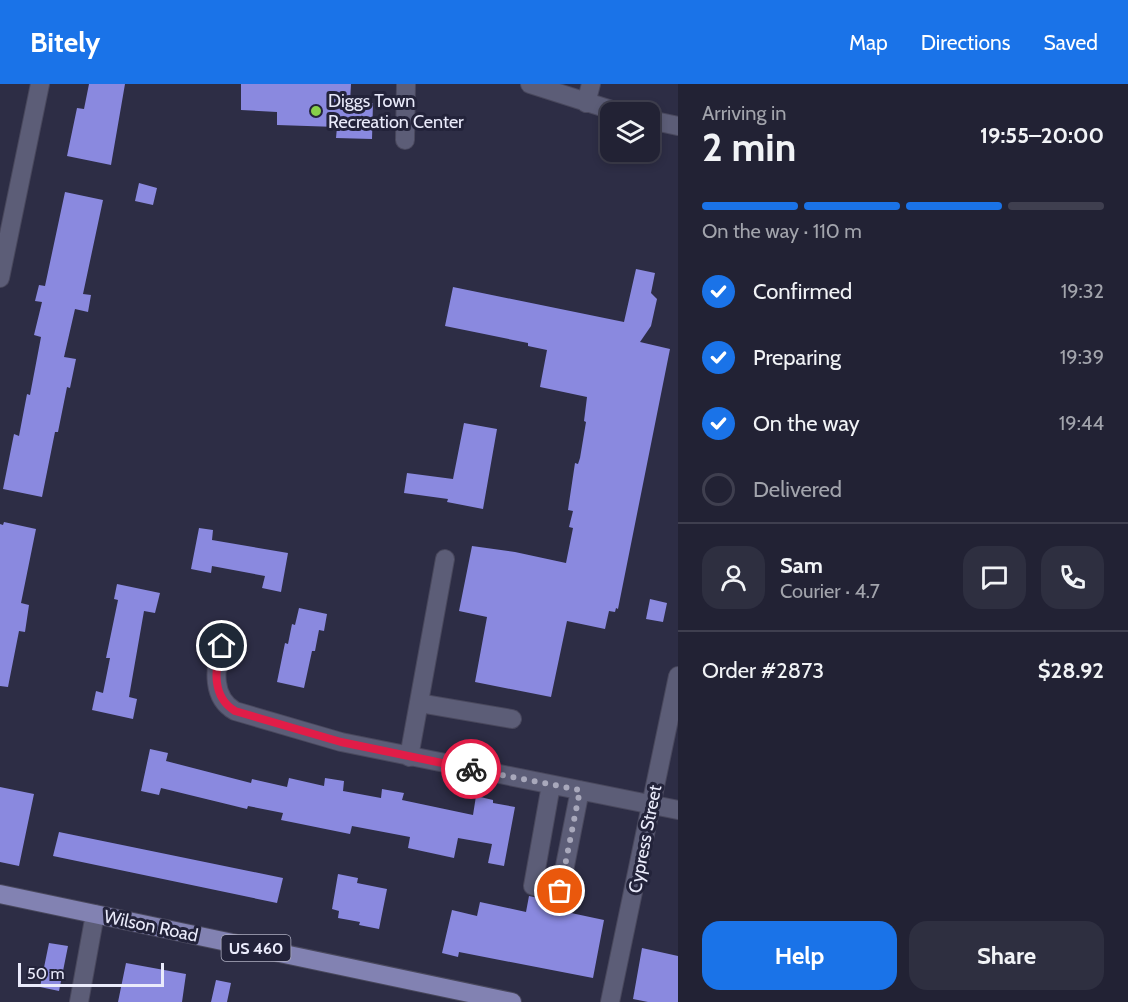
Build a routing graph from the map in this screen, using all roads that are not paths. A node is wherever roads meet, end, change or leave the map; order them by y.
1 (40, 84) edge
2 (406, 84) edge
3 (530, 84) edge
4 (591, 84) edge
5 (586, 104) junction
6 (600, 108) edge
7 (660, 122) edge
8 (678, 126) edge
9 (405, 140) dead end
10 (0, 278) edge
11 (446, 559) dead end
12 (222, 646) dead end
13 (678, 676) edge
14 (419, 703) junction
15 (512, 719) dead end
16 (671, 743) edge
17 (409, 757) junction
18 (551, 785) junction
19 (580, 790) junction
20 (652, 805) junction
21 (678, 810) edge
22 (0, 894) edge
23 (95, 914) junction
24 (79, 1002) edge
25 (513, 1002) edge
26 (610, 1002) edge

1 - 10 street
2 - 9 street
3 - 5 street
4 - 5 street
5 - 6 street
7 - 8 street
11 - 14 street
12 - 17 street
13 - 16 street, Cypress Street
14 - 15 street
14 - 17 street
16 - 20 street, Cypress Street
17 - 18 street
18 - 19 street
18 - 19 street
19 - 20 street
20 - 21 street
20 - 26 street, Cypress Street
22 - 23 main road, Wilson Road / US 460
23 - 24 street
23 - 25 main road, Wilson Road / US 460

